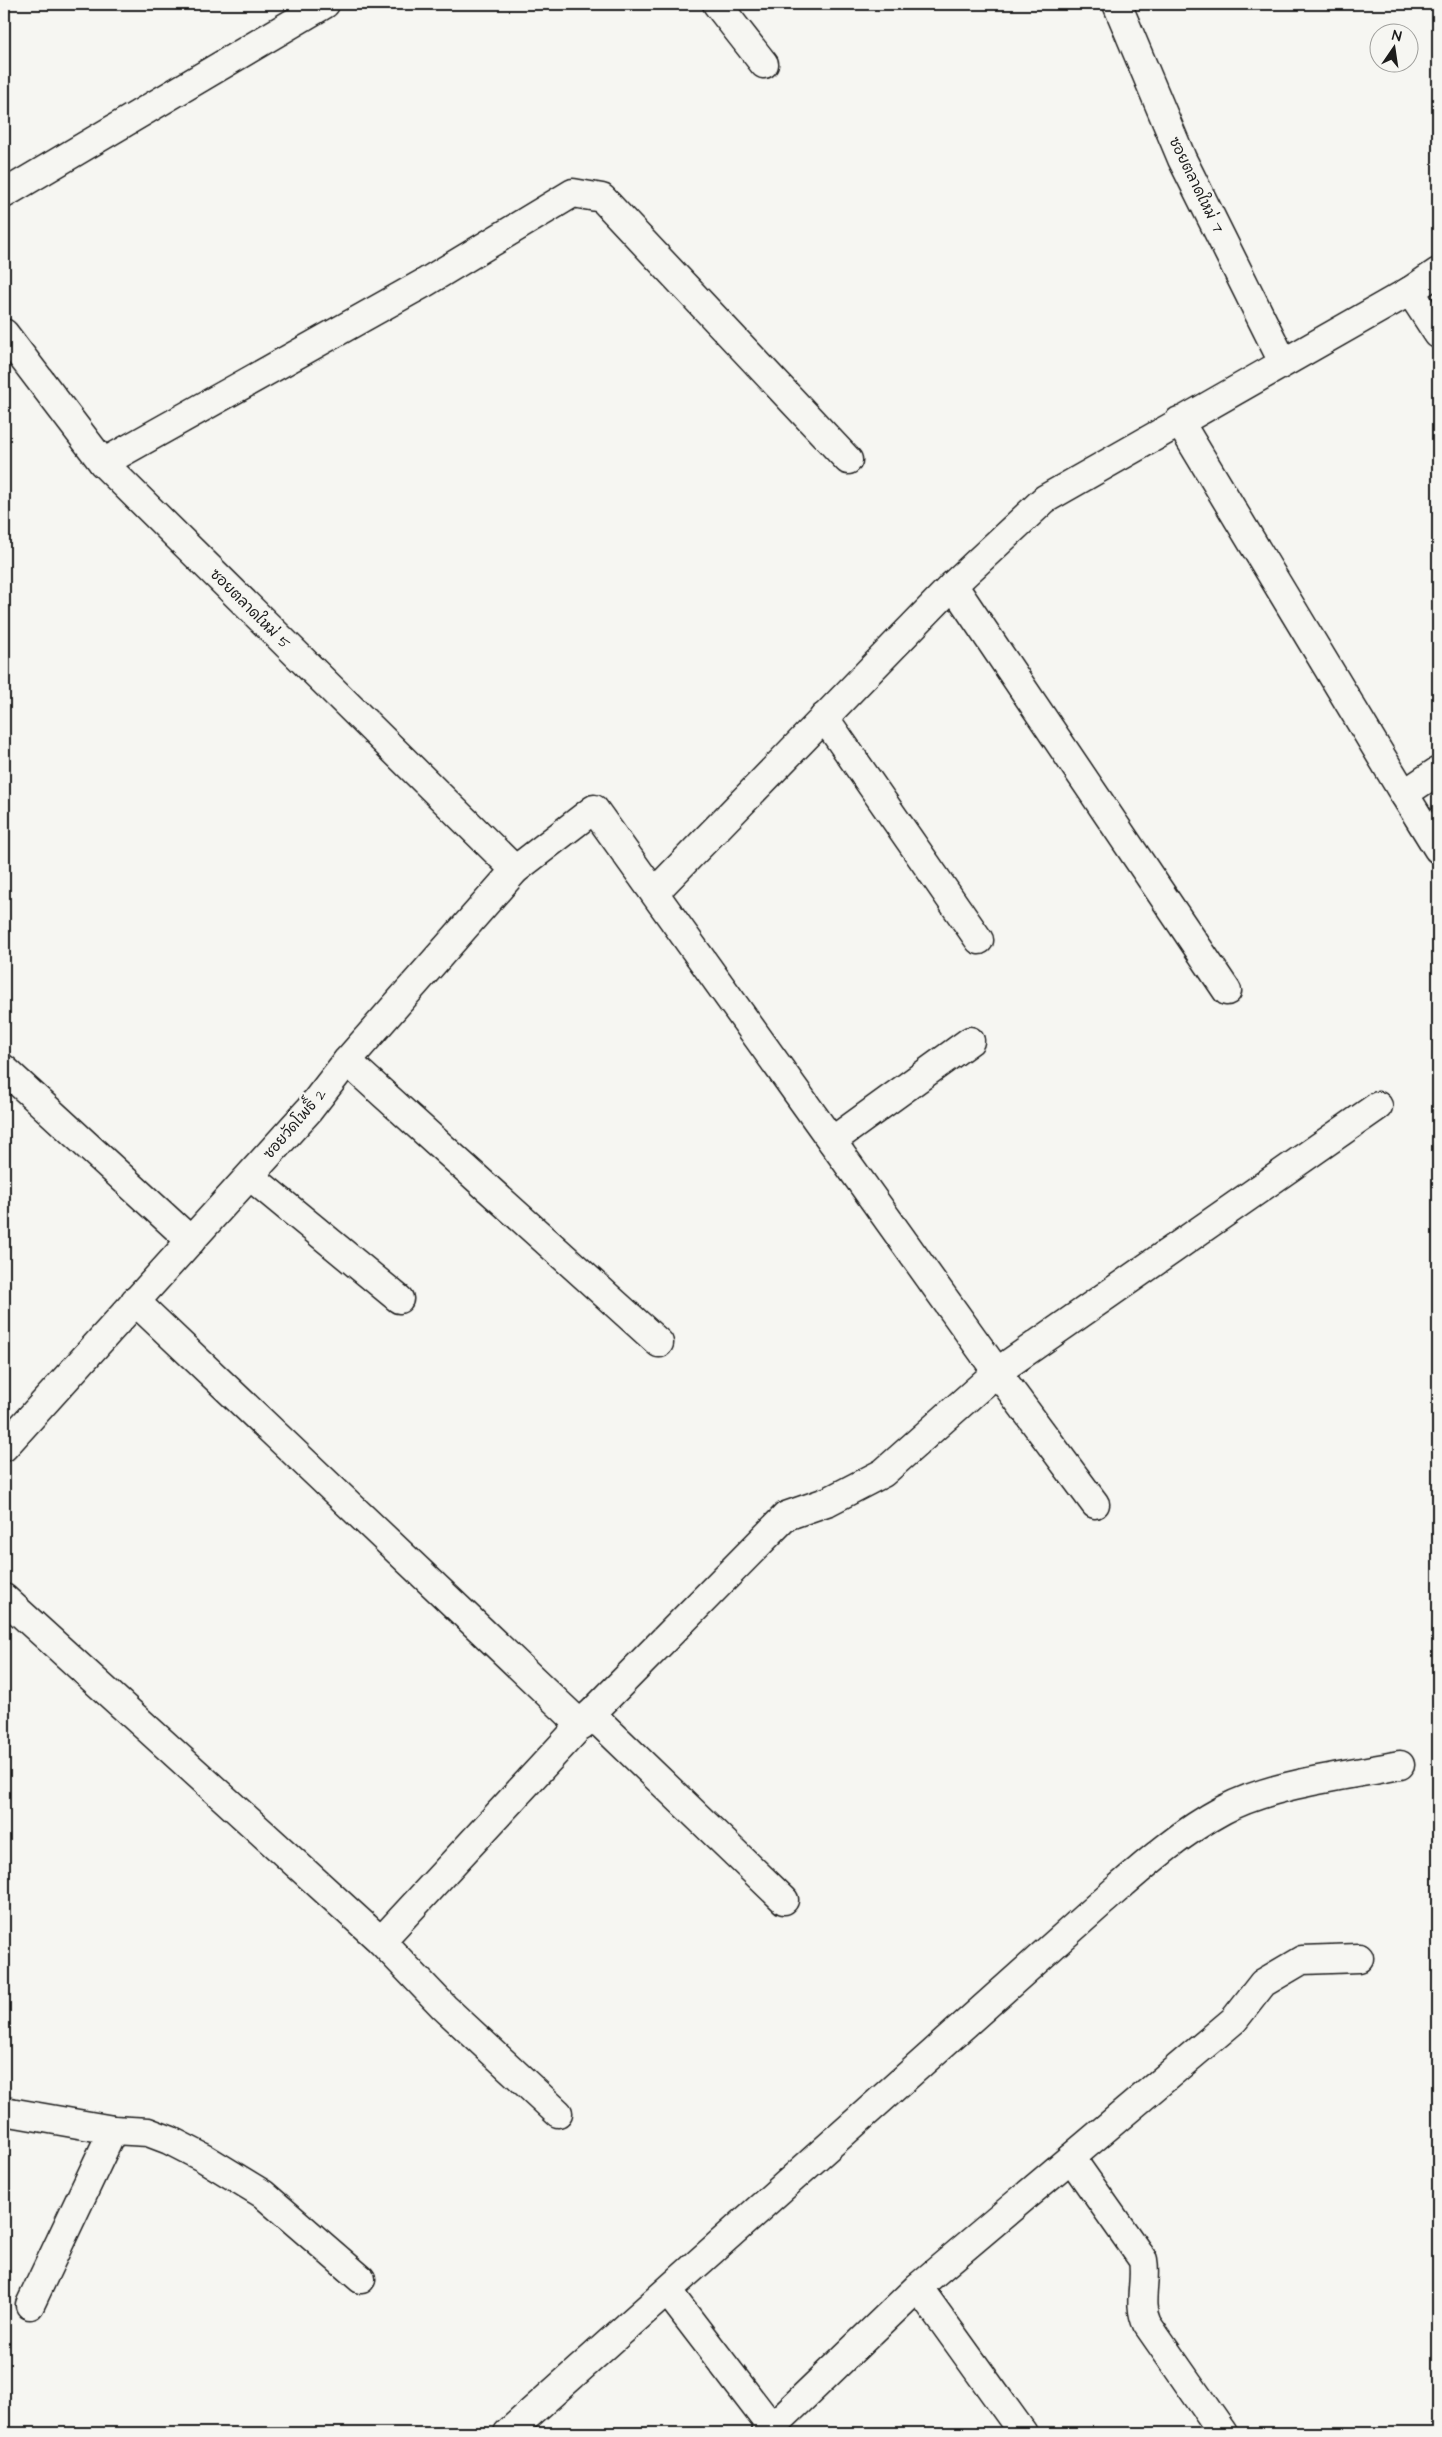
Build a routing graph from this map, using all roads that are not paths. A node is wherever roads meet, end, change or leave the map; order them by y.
1 (325, 4) edge
2 (718, 4) edge
3 (1117, 4) edge
4 (764, 64) dead end
5 (4, 194) edge
6 (1438, 272) edge
7 (1410, 291) junction
8 (4, 333) edge
9 (1438, 334) edge
10 (1283, 362) junction
11 (1179, 422) junction
12 (848, 460) dead end
13 (103, 464) junction
14 (953, 585) junction
15 (824, 717) junction
16 (1438, 771) edge
17 (1404, 794) junction
18 (1438, 849) edge
19 (515, 870) junction
20 (655, 892) junction
21 (979, 940) dead end
22 (1227, 991) dead end
23 (970, 1041) dead end
24 (347, 1061) junction
25 (4, 1069) edge
26 (1378, 1106) dead end
27 (832, 1141) junction
28 (250, 1176) junction
29 (191, 1241) junction
30 (399, 1299) dead end
31 (135, 1301) junction
32 (659, 1343) dead end
33 (997, 1372) junction
34 (4, 1447) edge
35 (1095, 1504) dead end
36 (4, 1598) edge
37 (586, 1720) junction
38 (1400, 1765) dead end
39 (784, 1900) dead end
40 (381, 1941) junction
41 (1359, 1958) dead end
42 (4, 2111) edge
43 (558, 2113) dead end
44 (112, 2130) junction
45 (1071, 2158) junction
46 (361, 2279) dead end
47 (918, 2287) junction
48 (668, 2292) junction
49 (30, 2305) dead end
50 (771, 2431) edge
51 (508, 2433) edge
52 (1023, 2433) edge
53 (1223, 2433) edge

1 - 5 street
2 - 4 street
3 - 10 street, ซอยตลาดใหม่ 7
6 - 7 street
7 - 9 street
7 - 10 street
8 - 13 street, ซอยตลาดใหม่ 5
10 - 11 street
11 - 14 street
11 - 17 street
12 - 13 street
13 - 19 street, ซอยตลาดใหม่ 5
14 - 15 street
14 - 22 street
15 - 20 street
15 - 21 street
16 - 17 street
17 - 18 street
19 - 20 street, ซอยวัดโพธิ์ 2
19 - 24 street, ซอยวัดโพธิ์ 2
20 - 27 street
23 - 27 street
24 - 28 street, ซอยวัดโพธิ์ 2
24 - 32 street
25 - 29 street
26 - 33 street
27 - 33 street
28 - 29 street, ซอยวัดโพธิ์ 2
28 - 30 street
29 - 31 street, ซอยวัดโพธิ์ 2
31 - 34 street, ซอยวัดโพธิ์ 2
31 - 37 street
33 - 35 street
33 - 37 street
36 - 40 street
37 - 39 street
37 - 40 street
38 - 48 street
40 - 43 street
41 - 45 street
42 - 44 street
44 - 46 street
44 - 49 street
45 - 47 street
45 - 53 street
47 - 50 street
47 - 52 street
48 - 50 street
48 - 51 street

